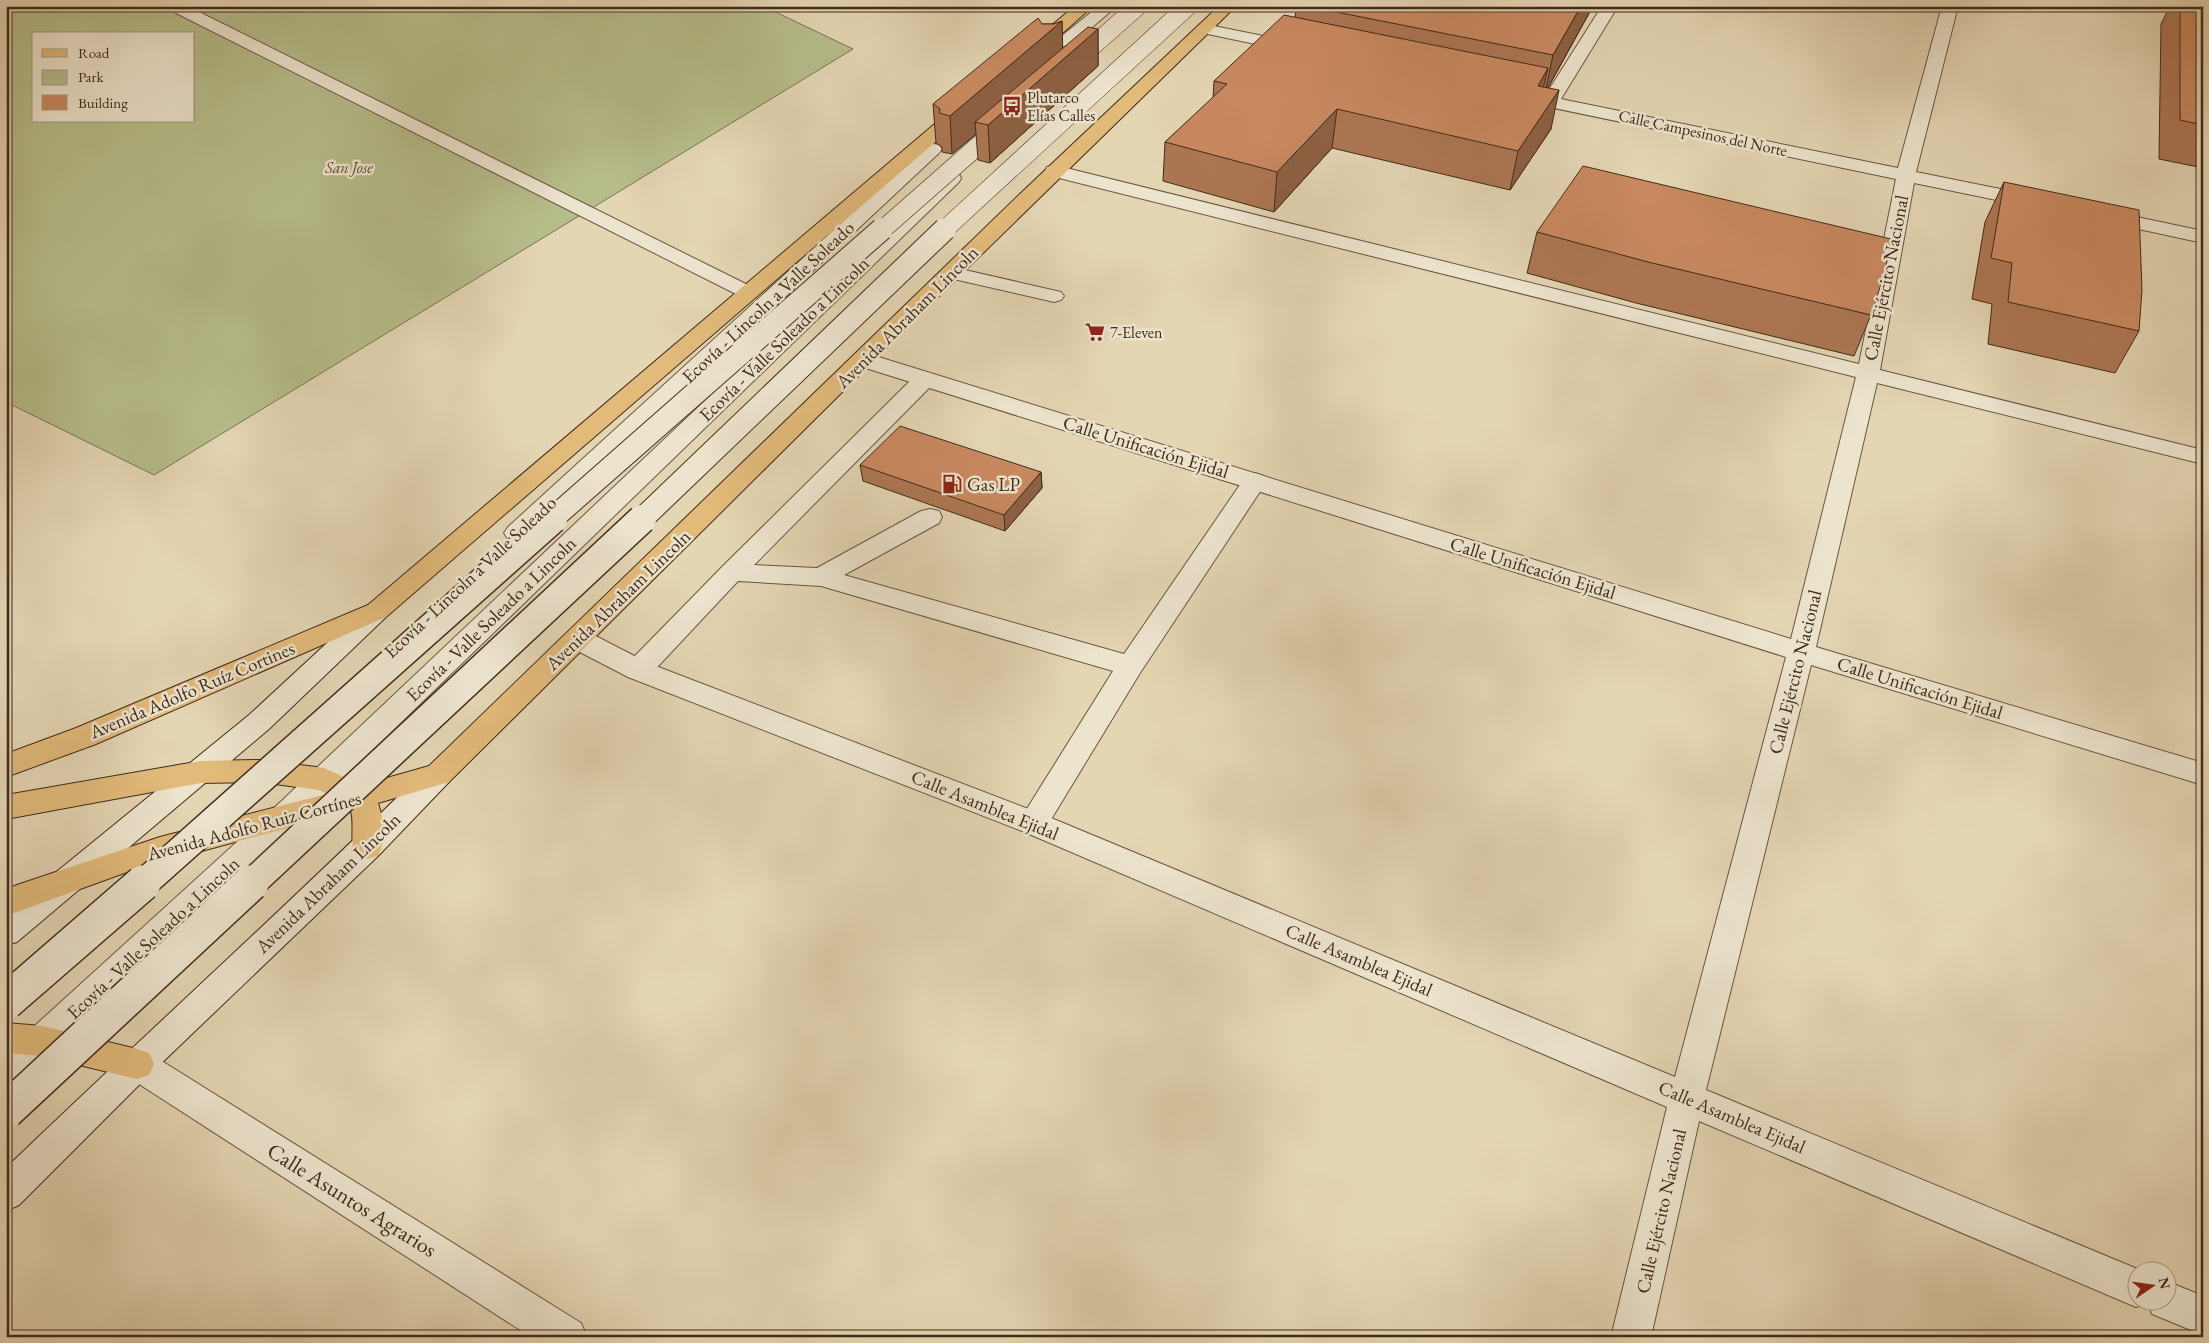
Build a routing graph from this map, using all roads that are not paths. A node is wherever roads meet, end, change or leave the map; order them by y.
1 (185, 6) edge
2 (1085, 6) edge
3 (1109, 6) edge
4 (1138, 6) edge
5 (1147, 6) edge
6 (1188, 6) edge
7 (1228, 6) edge
8 (1610, 6) edge
9 (1950, 6) edge
10 (1204, 29) junction
11 (1310, 51) edge
12 (1049, 55) edge
13 (1080, 62) edge
14 (1017, 63) edge
15 (1056, 78) edge
16 (1502, 91) edge
17 (980, 95) edge
18 (1550, 102) junction
19 (1026, 104) edge
20 (933, 149) dead end
21 (972, 159) dead end
22 (1054, 171) junction
23 (1906, 175) junction
24 (2050, 205) edge
25 (2088, 213) edge
26 (2203, 237) edge
27 (952, 273) junction
28 (747, 292) junction
29 (1054, 296) dead end
30 (864, 360) junction
31 (1868, 373) junction
32 (924, 380) junction
33 (2203, 457) edge
34 (1256, 481) junction
35 (930, 518) dead end
36 (732, 572) junction
37 (821, 577) junction
38 (377, 611) junction
39 (578, 639) junction
40 (1801, 652) junction
41 (1130, 666) junction
42 (638, 670) junction
43 (6, 766) edge
44 (260, 771) junction
45 (201, 772) junction
46 (439, 774) junction
47 (2203, 774) edge
48 (324, 779) junction
49 (362, 798) junction
50 (6, 807) edge
51 (283, 818) junction
52 (1033, 823) junction
53 (181, 843) junction
54 (367, 847) junction
55 (70, 878) junction
56 (6, 902) edge
57 (6, 932) edge
58 (6, 1002) edge
59 (6, 1038) edge
60 (42, 1041) junction
61 (137, 1064) junction
62 (6, 1074) edge
63 (1687, 1098) junction
64 (6, 1111) edge
65 (6, 1193) edge
66 (2126, 1284) edge
67 (2176, 1304) edge
68 (2203, 1316) edge
69 (567, 1337) edge
70 (1631, 1337) edge

1 - 28 street
2 - 14 main road
3 - 12 street
4 - 15 street, bridge
5 - 13 street
6 - 64 street, bridge
7 - 10 main road, Avenida Abraham Lincoln
8 - 18 street
9 - 23 street, Calle Ejército Nacional
10 - 11 street
10 - 22 main road, Avenida Abraham Lincoln
16 - 18 street, Calle Campesinos del Norte
17 - 28 main road
18 - 23 street, Calle Campesinos del Norte
19 - 58 street, bridge
20 - 44 street, Ecovía - Lincoln a Valle Soleado
21 - 48 street, Ecovía - Valle Soleado a Lincoln
22 - 27 main road, Avenida Abraham Lincoln
22 - 31 street
23 - 24 street, Calle Campesinos del Norte
23 - 31 street, Calle Ejército Nacional
25 - 26 street
27 - 29 street
27 - 30 main road, Avenida Abraham Lincoln
28 - 38 main road
30 - 32 street, Calle Unificación Ejidal
30 - 39 main road, Avenida Abraham Lincoln
31 - 33 street
31 - 40 street, Calle Ejército Nacional
32 - 34 street, Calle Unificación Ejidal
32 - 36 street
34 - 40 street, Calle Unificación Ejidal
34 - 41 street
35 - 37 street
36 - 37 street
36 - 42 street
37 - 41 street
38 - 43 main road, Avenida Adolfo Ruíz Cortines
38 - 45 street
39 - 42 street, Calle Asamblea Ejidal
39 - 46 main road, Avenida Abraham Lincoln
40 - 47 street, Calle Unificación Ejidal
40 - 63 street, Calle Ejército Nacional
41 - 52 street
42 - 52 street, Calle Asamblea Ejidal
44 - 45 main road
44 - 48 main road
44 - 53 street, Ecovía - Lincoln a Valle Soleado
45 - 50 main road
45 - 55 street
46 - 49 main road, Avenida Adolfo Ruiz Cortínes
46 - 54 street, Avenida Abraham Lincoln
48 - 49 main road
48 - 51 street, Ecovía - Valle Soleado a Lincoln
49 - 51 main road, Avenida Adolfo Ruiz Cortínes
49 - 54 main road
51 - 53 main road, Avenida Adolfo Ruiz Cortínes
51 - 60 street, Ecovía - Valle Soleado a Lincoln
52 - 63 street, Calle Asamblea Ejidal
53 - 55 main road, Avenida Adolfo Ruiz Cortínes
53 - 58 street, Ecovía - Lincoln a Valle Soleado
54 - 61 street, Avenida Abraham Lincoln
55 - 56 main road
55 - 57 street
59 - 60 main road
60 - 61 main road
60 - 62 street, Ecovía - Valle Soleado a Lincoln
61 - 65 street, Avenida Abraham Lincoln
61 - 69 street, Calle Asuntos Agrarios
63 - 66 street, Calle Asamblea Ejidal
63 - 70 street, Calle Ejército Nacional
67 - 68 street

